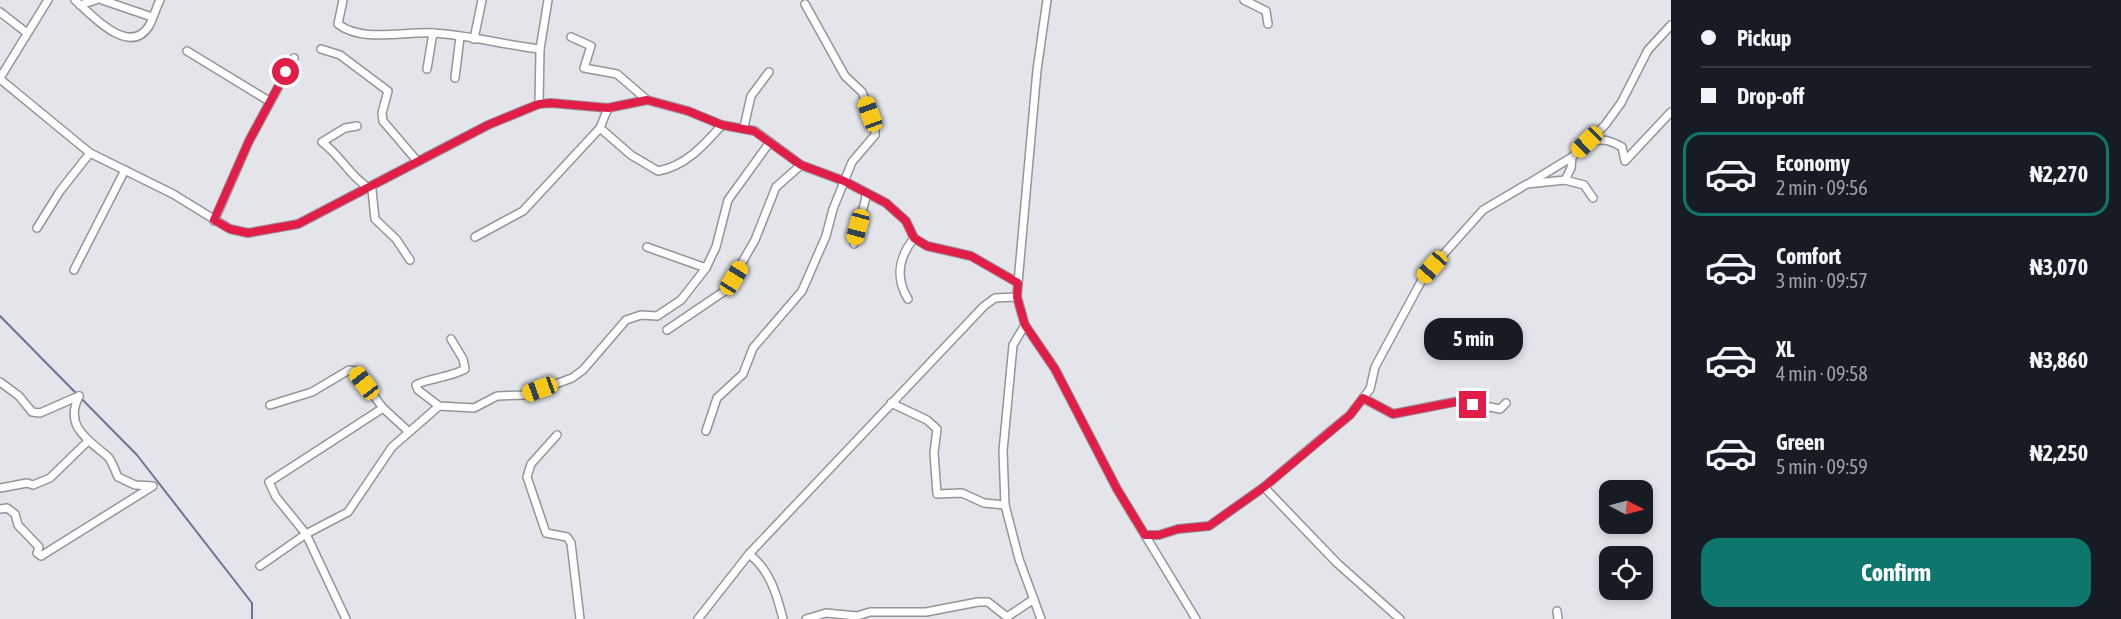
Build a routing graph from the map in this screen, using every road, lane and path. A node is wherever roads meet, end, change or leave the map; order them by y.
1 (48, 0) edge
2 (96, 0) edge
3 (102, 0) edge
4 (160, 0) edge
5 (343, 0) edge
6 (483, 0) edge
7 (548, 0) edge
8 (1047, 0) edge
9 (1244, 0) edge
10 (78, 2) edge
11 (805, 4) dead end
12 (0, 12) edge
13 (152, 17) junction
14 (1268, 24) dead end
15 (1671, 25) edge
16 (27, 33) junction
17 (433, 33) junction
18 (460, 37) junction
19 (571, 37) dead end
20 (474, 39) junction
21 (540, 48) junction
22 (321, 49) dead end
23 (187, 51) dead end
24 (294, 58) dead end
25 (427, 69) dead end
26 (769, 72) dead end
27 (0, 78) edge
28 (456, 78) dead end
29 (647, 100) junction
30 (270, 101) junction
31 (539, 104) junction
32 (608, 108) junction
33 (1671, 112) edge
34 (722, 125) junction
35 (357, 126) dead end
36 (744, 127) junction
37 (600, 129) junction
38 (770, 142) junction
39 (1587, 142) junction
40 (90, 153) junction
41 (1572, 157) junction
42 (418, 162) junction
43 (801, 165) junction
44 (125, 170) junction
45 (1565, 180) junction
46 (844, 181) junction
47 (1527, 184) junction
48 (366, 187) junction
49 (867, 193) junction
50 (1593, 198) dead end
51 (214, 220) junction
52 (37, 228) dead end
53 (475, 237) dead end
54 (914, 238) junction
55 (854, 244) dead end
56 (647, 247) dead end
57 (410, 260) dead end
58 (706, 268) junction
59 (74, 270) dead end
60 (1018, 283) junction
61 (1017, 297) junction
62 (908, 299) dead end
63 (1025, 325) junction
64 (667, 330) dead end
65 (451, 339) dead end
66 (0, 382) edge
67 (1363, 398) junction
68 (891, 403) junction
69 (1506, 403) dead end
70 (270, 405) dead end
71 (439, 406) junction
72 (383, 408) junction
73 (408, 431) junction
74 (706, 431) dead end
75 (556, 435) dead end
76 (87, 442) junction
77 (1264, 487) junction
78 (0, 488) edge
79 (1005, 505) junction
80 (0, 509) edge
81 (306, 534) junction
82 (1145, 535) junction
83 (749, 554) junction
84 (260, 566) dead end
85 (1034, 599) junction
86 (1557, 610) dead end
87 (1003, 618) edge
88 (1039, 618) edge
89 (346, 619) edge
90 (580, 619) edge
91 (699, 619) edge
92 (783, 619) edge
93 (806, 619) edge
94 (1196, 619) edge
95 (1400, 619) edge
96 (1558, 619) edge

1 - 16 street
2 - 10 street
3 - 13 street
4 - 13 street
5 - 17 street
6 - 20 street
7 - 21 street
8 - 60 street
9 - 14 street
10 - 13 street
11 - 46 street
12 - 16 street
15 - 39 street
16 - 27 street
17 - 18 street
17 - 25 street
18 - 20 street
18 - 28 street
19 - 29 street
20 - 21 street
21 - 31 street
22 - 42 street
23 - 30 street
24 - 30 street
26 - 36 street
27 - 40 street
29 - 32 street
29 - 34 street
30 - 51 street
31 - 32 street
31 - 42 street
32 - 37 street
33 - 39 street
34 - 36 street
34 - 37 street
35 - 48 street
36 - 38 street
37 - 53 street
38 - 43 street
38 - 58 street
39 - 41 street
40 - 44 street
40 - 52 street
41 - 45 street
41 - 47 street
42 - 48 street
43 - 46 street
43 - 64 street
44 - 51 street
44 - 59 street
45 - 47 street
45 - 50 street
46 - 49 street
46 - 74 street
47 - 67 street
48 - 51 street
48 - 57 street
49 - 54 street
49 - 55 street
54 - 60 street
54 - 62 street
56 - 58 street
58 - 71 street
60 - 61 street
61 - 63 street
61 - 68 street
63 - 79 street
63 - 82 street
65 - 71 street
66 - 76 street
67 - 69 street
67 - 77 street
68 - 79 street
68 - 83 street
70 - 72 street
71 - 73 street
72 - 73 street
72 - 81 street
73 - 81 street
75 - 90 street
76 - 78 street
76 - 80 street
77 - 82 street
77 - 95 street
79 - 85 street
81 - 84 street
81 - 89 street
82 - 94 street
83 - 91 street
83 - 92 street
85 - 87 street
85 - 88 street
86 - 96 street
87 - 93 street

